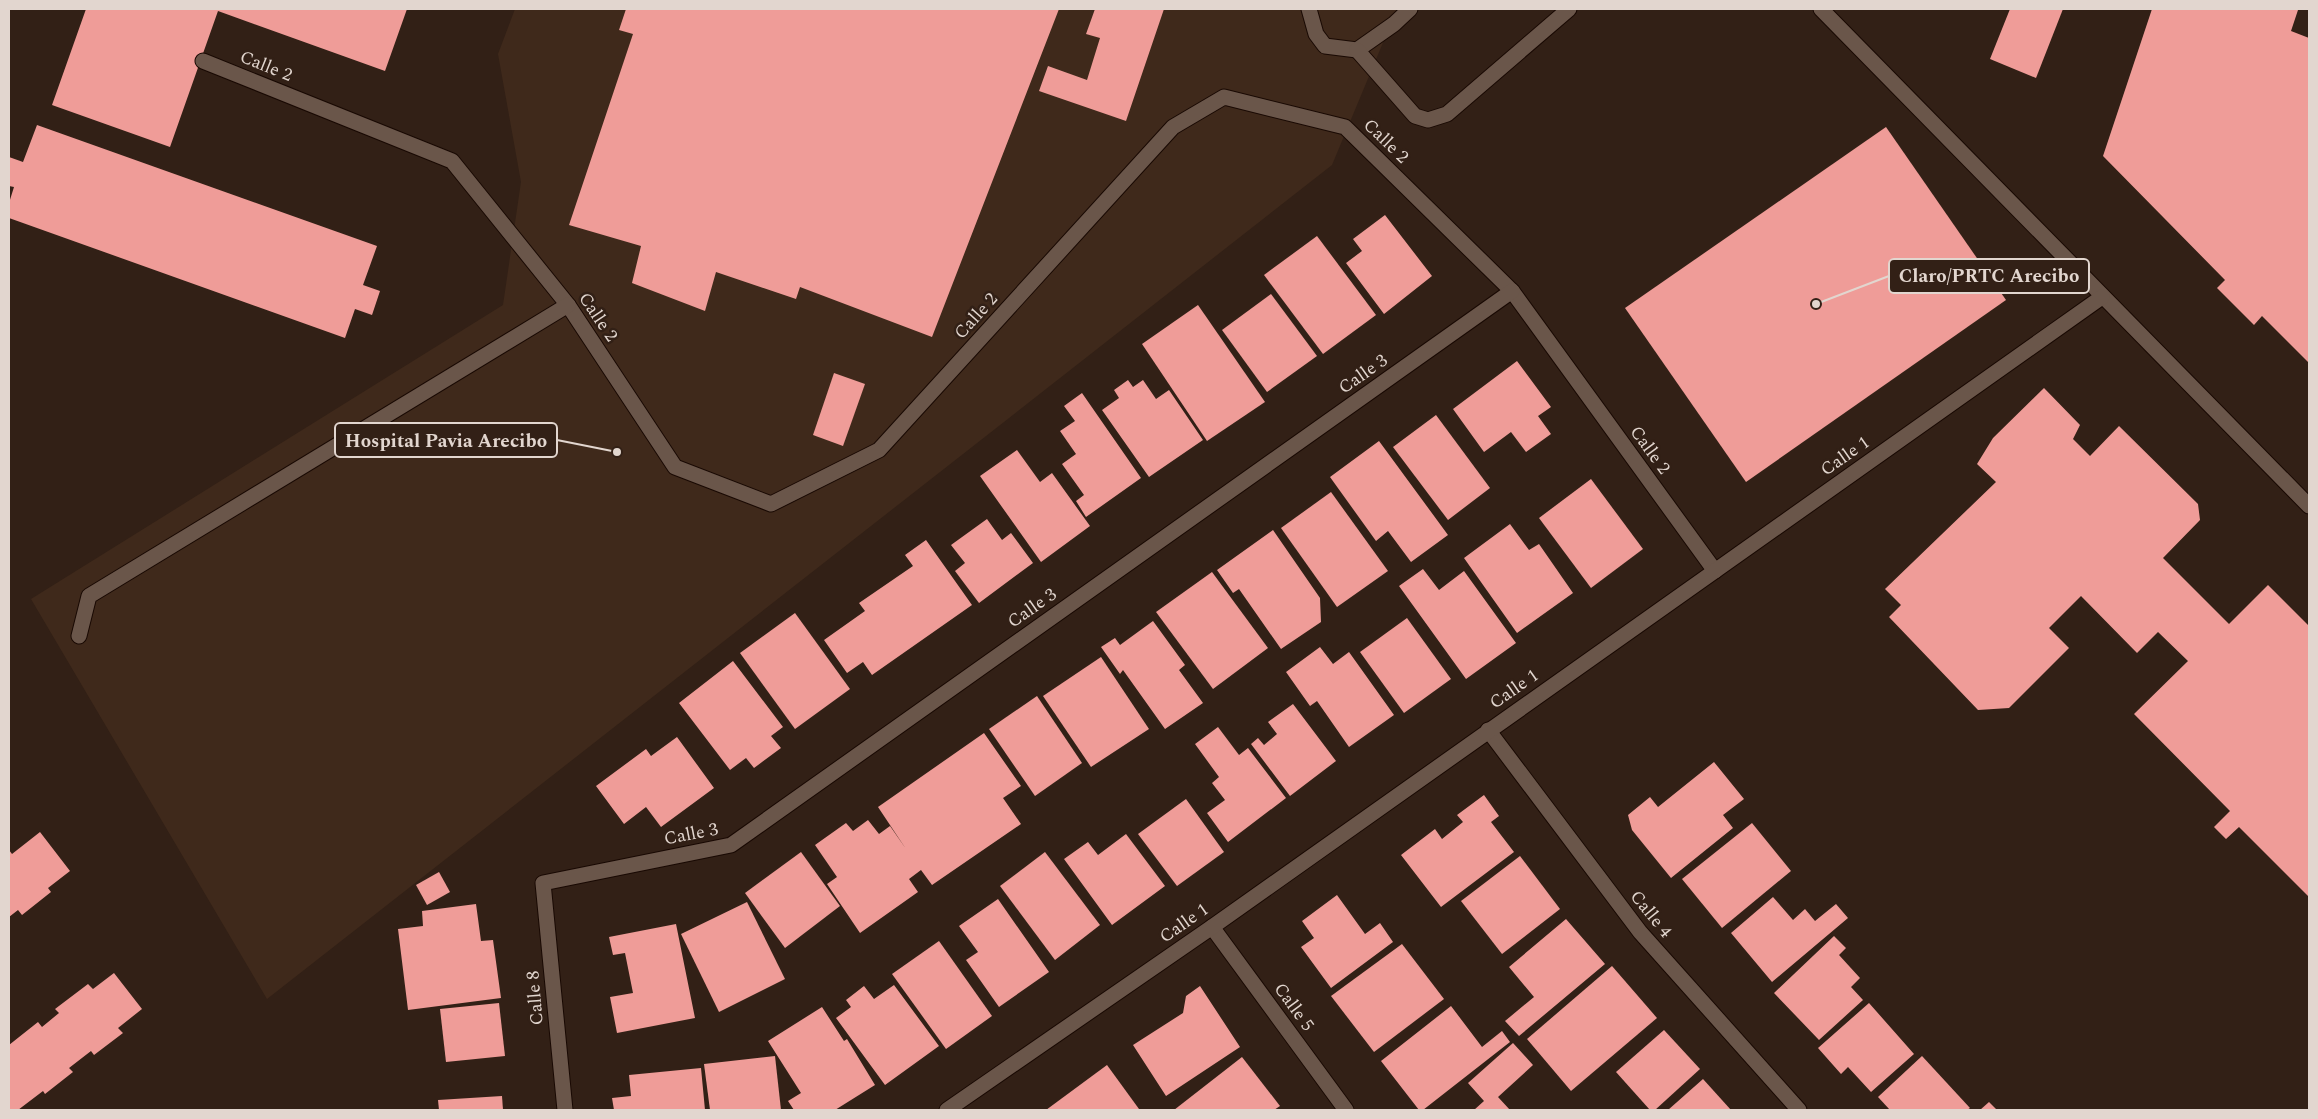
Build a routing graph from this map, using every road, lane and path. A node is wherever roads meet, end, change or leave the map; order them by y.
1 (1309, 9) edge
2 (1410, 9) edge
3 (1569, 9) edge
4 (1821, 9) edge
5 (1357, 50) junction
6 (203, 61) dead end
7 (1512, 291) junction
8 (2102, 297) junction
9 (568, 305) junction
10 (2309, 506) edge
11 (1715, 571) junction
12 (79, 636) dead end
13 (1488, 730) junction
14 (543, 882) joint
15 (1212, 927) junction
16 (564, 1110) edge
17 (947, 1110) edge
18 (1346, 1110) edge
19 (1799, 1110) edge

1 - 5 street
2 - 5 street
3 - 5 street
4 - 8 street
6 - 9 street, Calle 2
7 - 9 street, Calle 2
7 - 11 street, Calle 2
7 - 14 street, Calle 3
8 - 10 street
8 - 11 street, Calle 1
9 - 12 street
11 - 13 street, Calle 1
13 - 15 street, Calle 1
13 - 19 street, Calle 4
14 - 16 street, Calle 8
15 - 17 street, Calle 1
15 - 18 street, Calle 5

